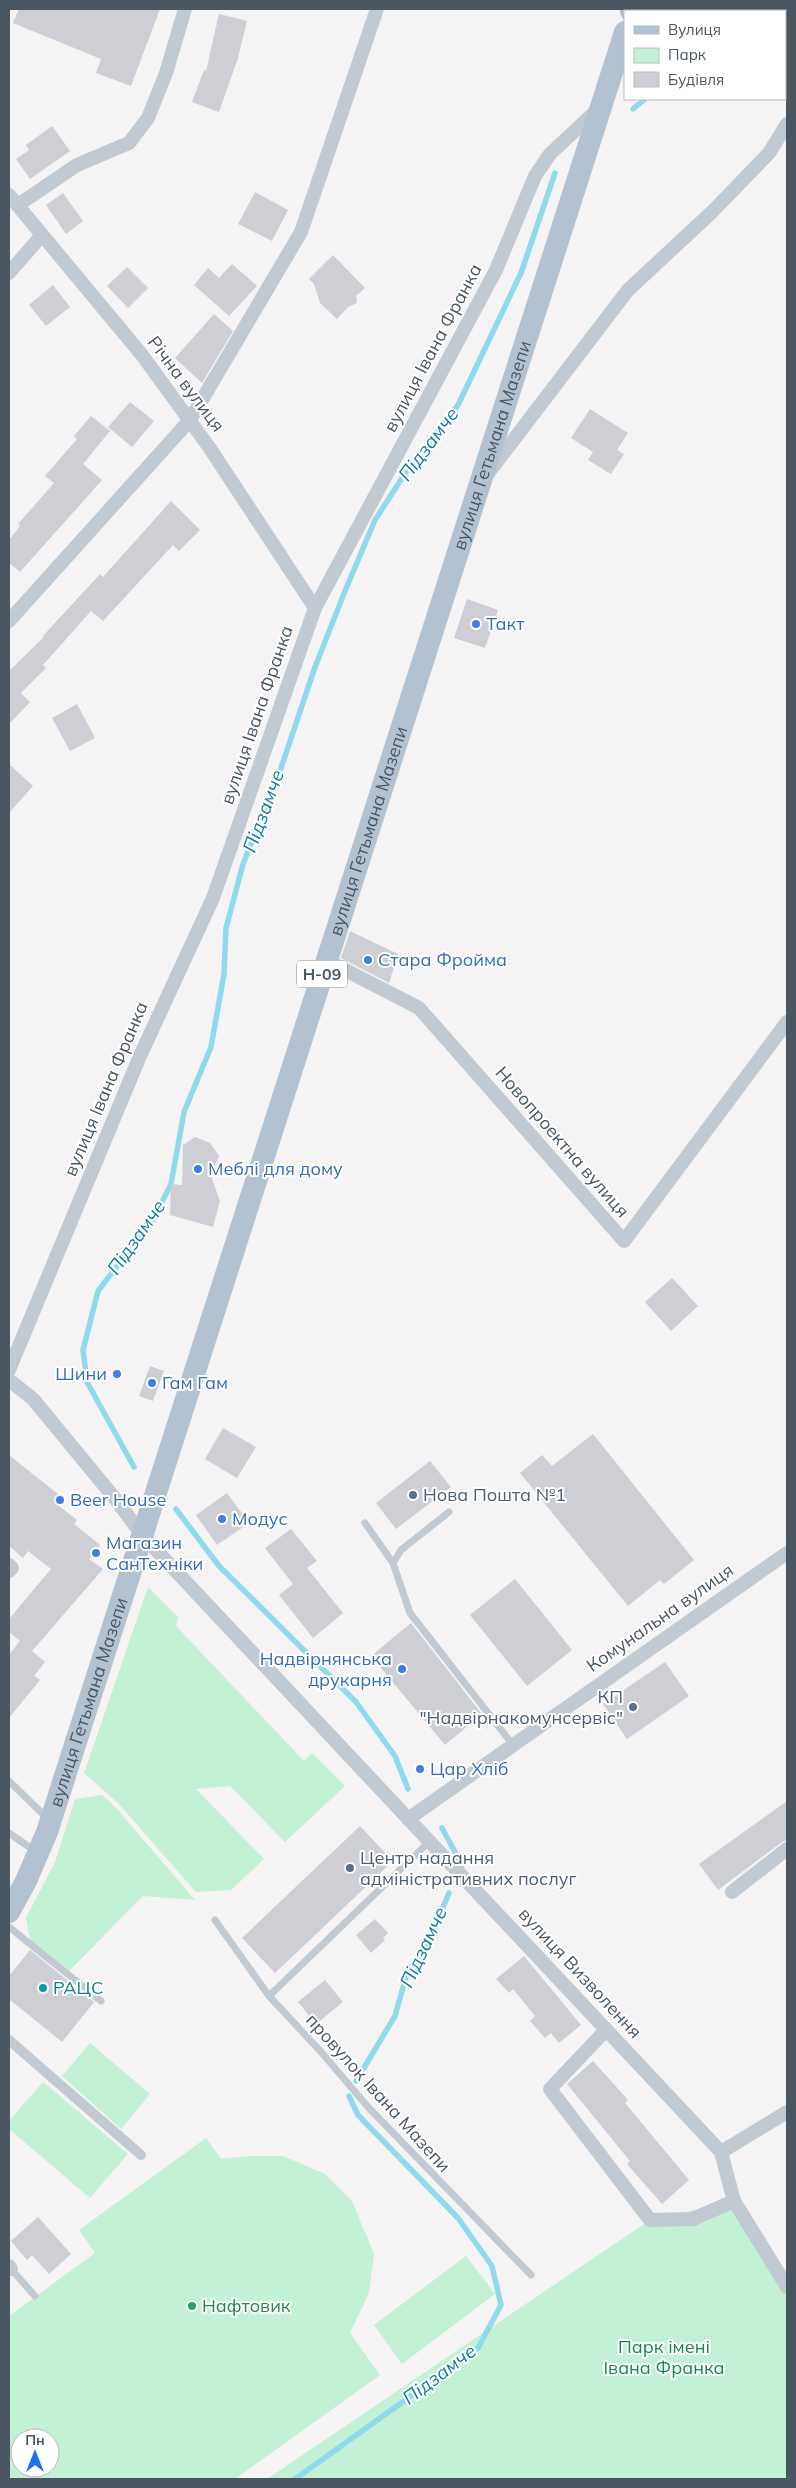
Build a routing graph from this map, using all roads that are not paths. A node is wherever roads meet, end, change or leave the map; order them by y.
1 (184, 9) edge
2 (377, 9) edge
3 (624, 35) edge
4 (600, 107) junction
5 (787, 124) edge
6 (13, 200) edge
7 (42, 235) junction
8 (9, 273) edge
9 (190, 420) junction
10 (477, 488) junction
11 (315, 608) junction
12 (9, 622) edge
13 (326, 960) junction
14 (787, 1022) edge
15 (9, 1370) edge
16 (9, 1380) edge
17 (449, 1512) dead end
18 (365, 1524) dead end
19 (142, 1535) junction
20 (787, 1553) edge
21 (393, 1563) junction
22 (9, 1565) edge
23 (9, 1571) edge
24 (513, 1745) junction
25 (9, 1781) edge
26 (408, 1819) junction
27 (50, 1822) junction
28 (9, 1833) edge
29 (430, 1841) junction
30 (787, 1849) edge
31 (39, 1854) junction
32 (732, 1892) dead end
33 (9, 1912) edge
34 (215, 1920) dead end
35 (9, 1927) edge
36 (269, 1996) junction
37 (101, 2001) dead end
38 (606, 2030) junction
39 (9, 2040) edge
40 (787, 2112) edge
41 (721, 2152) junction
42 (141, 2155) dead end
43 (734, 2201) junction
44 (10, 2268) edge
45 (531, 2275) dead end
46 (787, 2287) edge
47 (35, 2296) dead end

1 - 6 street
2 - 9 street
3 - 4 main road, вулиця Гетьмана Мазепи / Н-09
4 - 10 main road, вулиця Гетьмана Мазепи / Н-09
4 - 11 street, вулиця Івана Франка
5 - 10 street
6 - 7 street, Річна вулиця
7 - 8 street
7 - 9 street, Річна вулиця
9 - 11 street, Річна вулиця
9 - 12 street
10 - 13 main road, вулиця Гетьмана Мазепи / Н-09
11 - 15 street, вулиця Івана Франка
13 - 14 street, Новопроектна вулиця
13 - 19 main road, вулиця Гетьмана Мазепи / Н-09
16 - 19 street, вулиця Визволення
17 - 21 lane
18 - 21 lane
19 - 26 street, вулиця Визволення
19 - 27 main road, вулиця Гетьмана Мазепи / Н-09
20 - 24 street, Комунальна вулиця
21 - 24 lane
22 - 23 street
24 - 26 street, Комунальна вулиця
25 - 27 lane
26 - 29 street, вулиця Визволення
27 - 31 main road, вулиця Гетьмана Мазепи / Н-09
28 - 31 lane
29 - 36 lane
29 - 38 street, вулиця Визволення
30 - 32 street
31 - 33 main road, вулиця Гетьмана Мазепи / Н-09
34 - 36 lane, провулок Івана Мазепи
35 - 37 lane
36 - 45 lane, провулок Івана Мазепи
38 - 41 street, вулиця Визволення
38 - 43 street
39 - 42 street
40 - 41 street
41 - 43 street, вулиця Визволення
43 - 46 street, вулиця Визволення
44 - 47 lane

